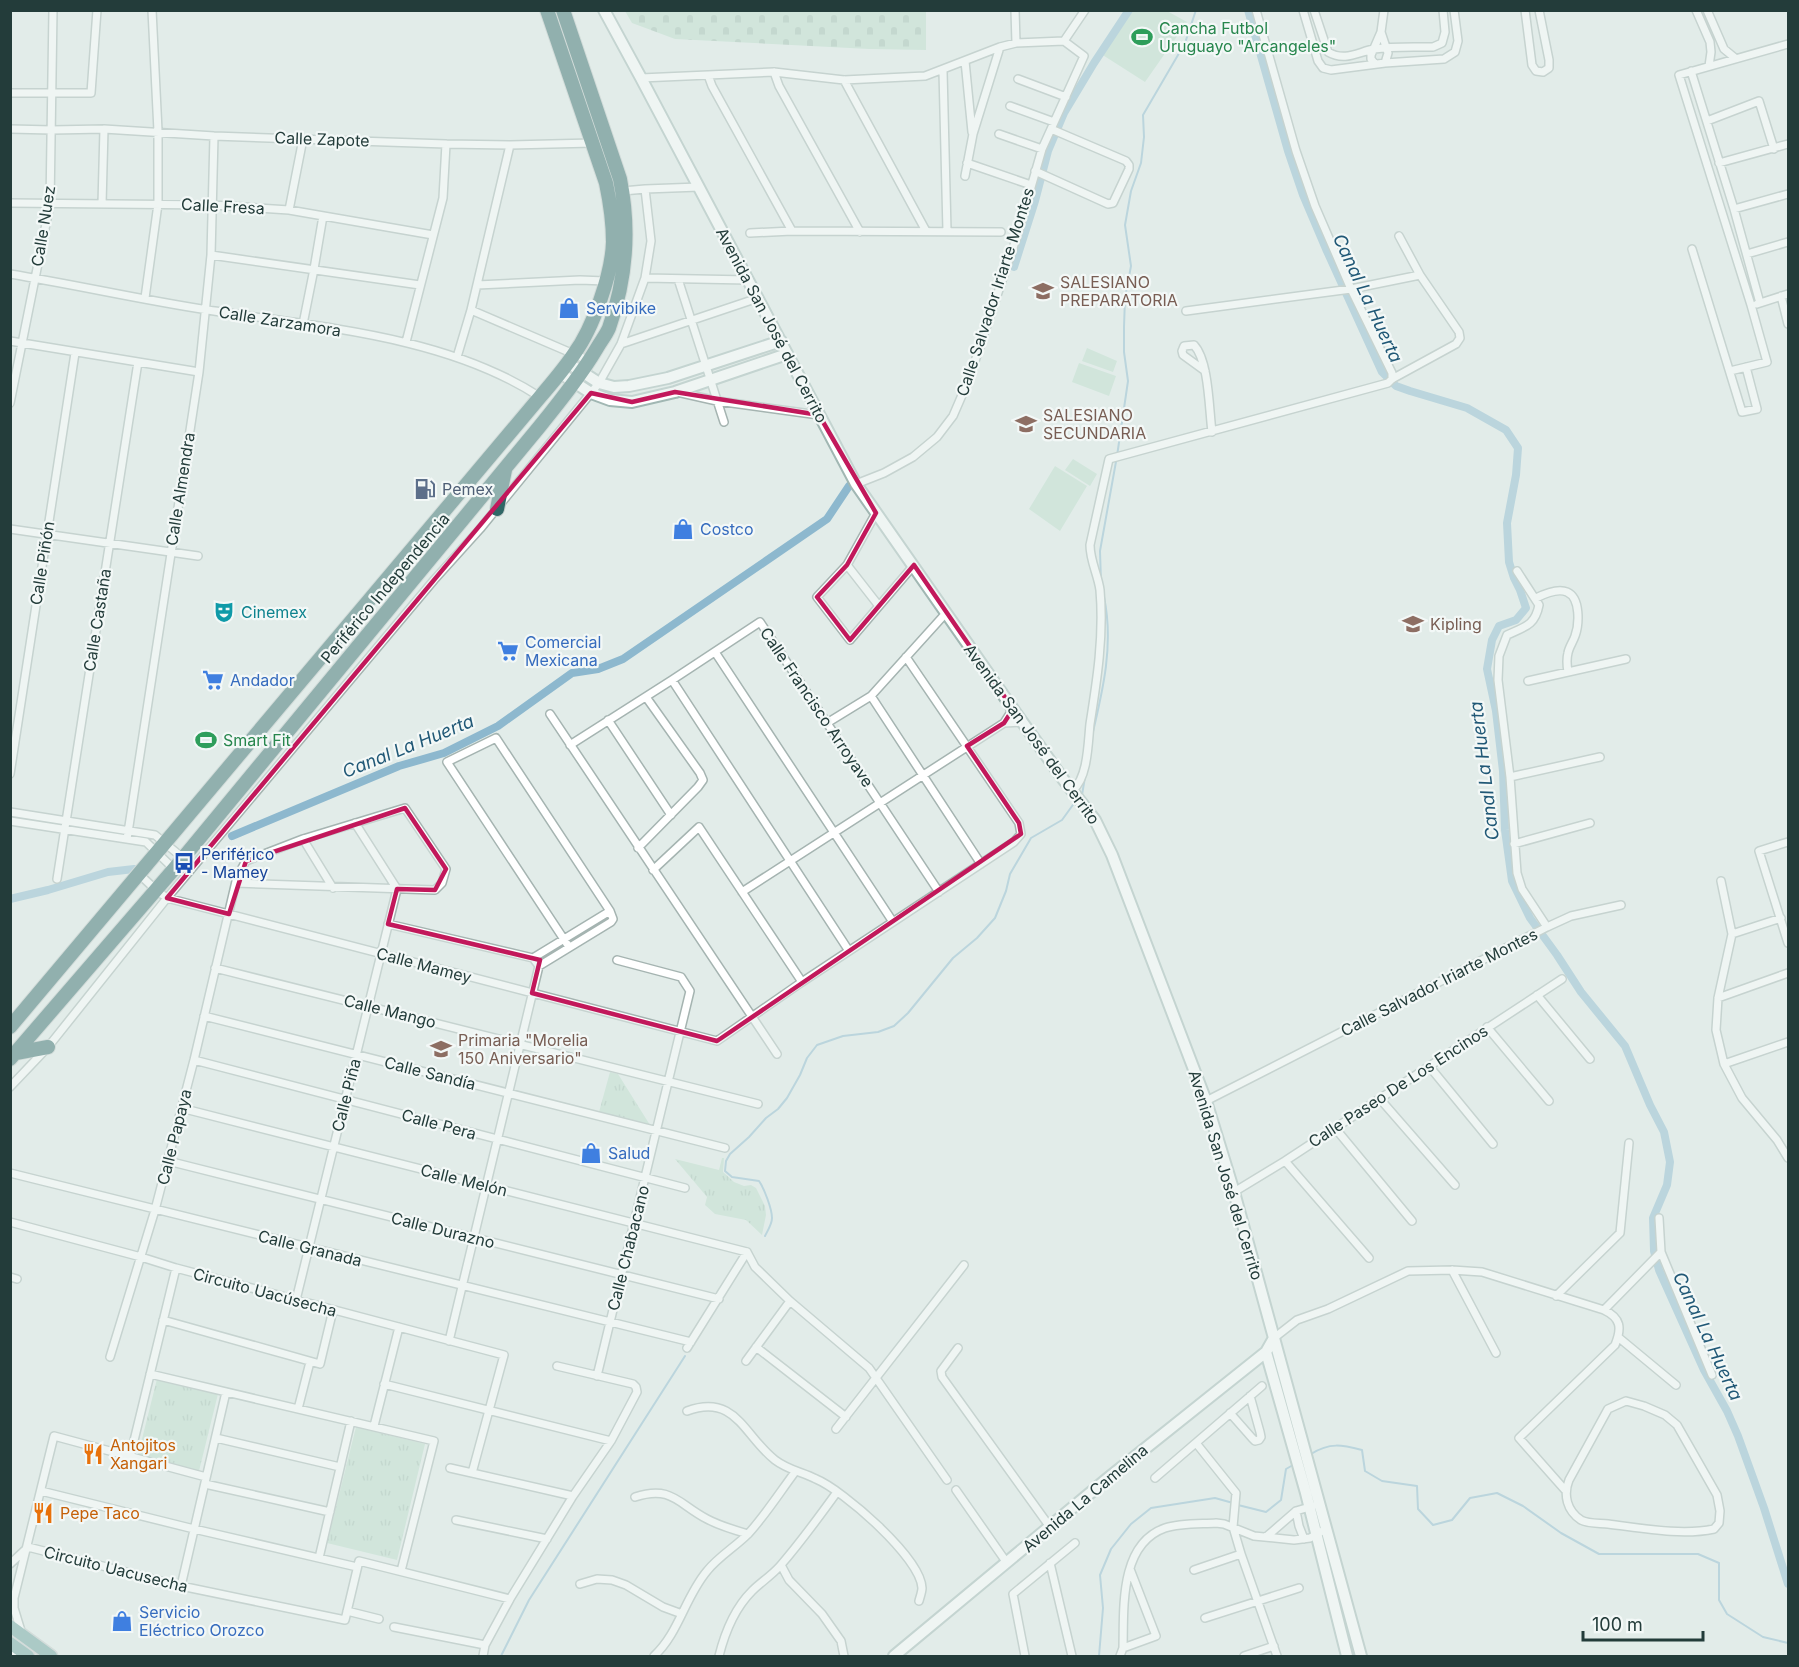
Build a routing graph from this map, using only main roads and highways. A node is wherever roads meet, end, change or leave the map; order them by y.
1 (547, 10) edge
2 (563, 10) edge
3 (506, 468) junction
4 (497, 509) road end
5 (10, 1027) edge
6 (48, 1047) road end
7 (13, 1056) edge
8 (10, 1626) edge
9 (10, 1643) edge
10 (28, 1656) edge
11 (51, 1656) edge

1 - 5 highway, Periférico Independencia
2 - 3 highway, Periférico Independencia
3 - 4 highway
3 - 7 highway, Periférico Independencia
6 - 7 highway
8 - 11 main road
9 - 10 main road

